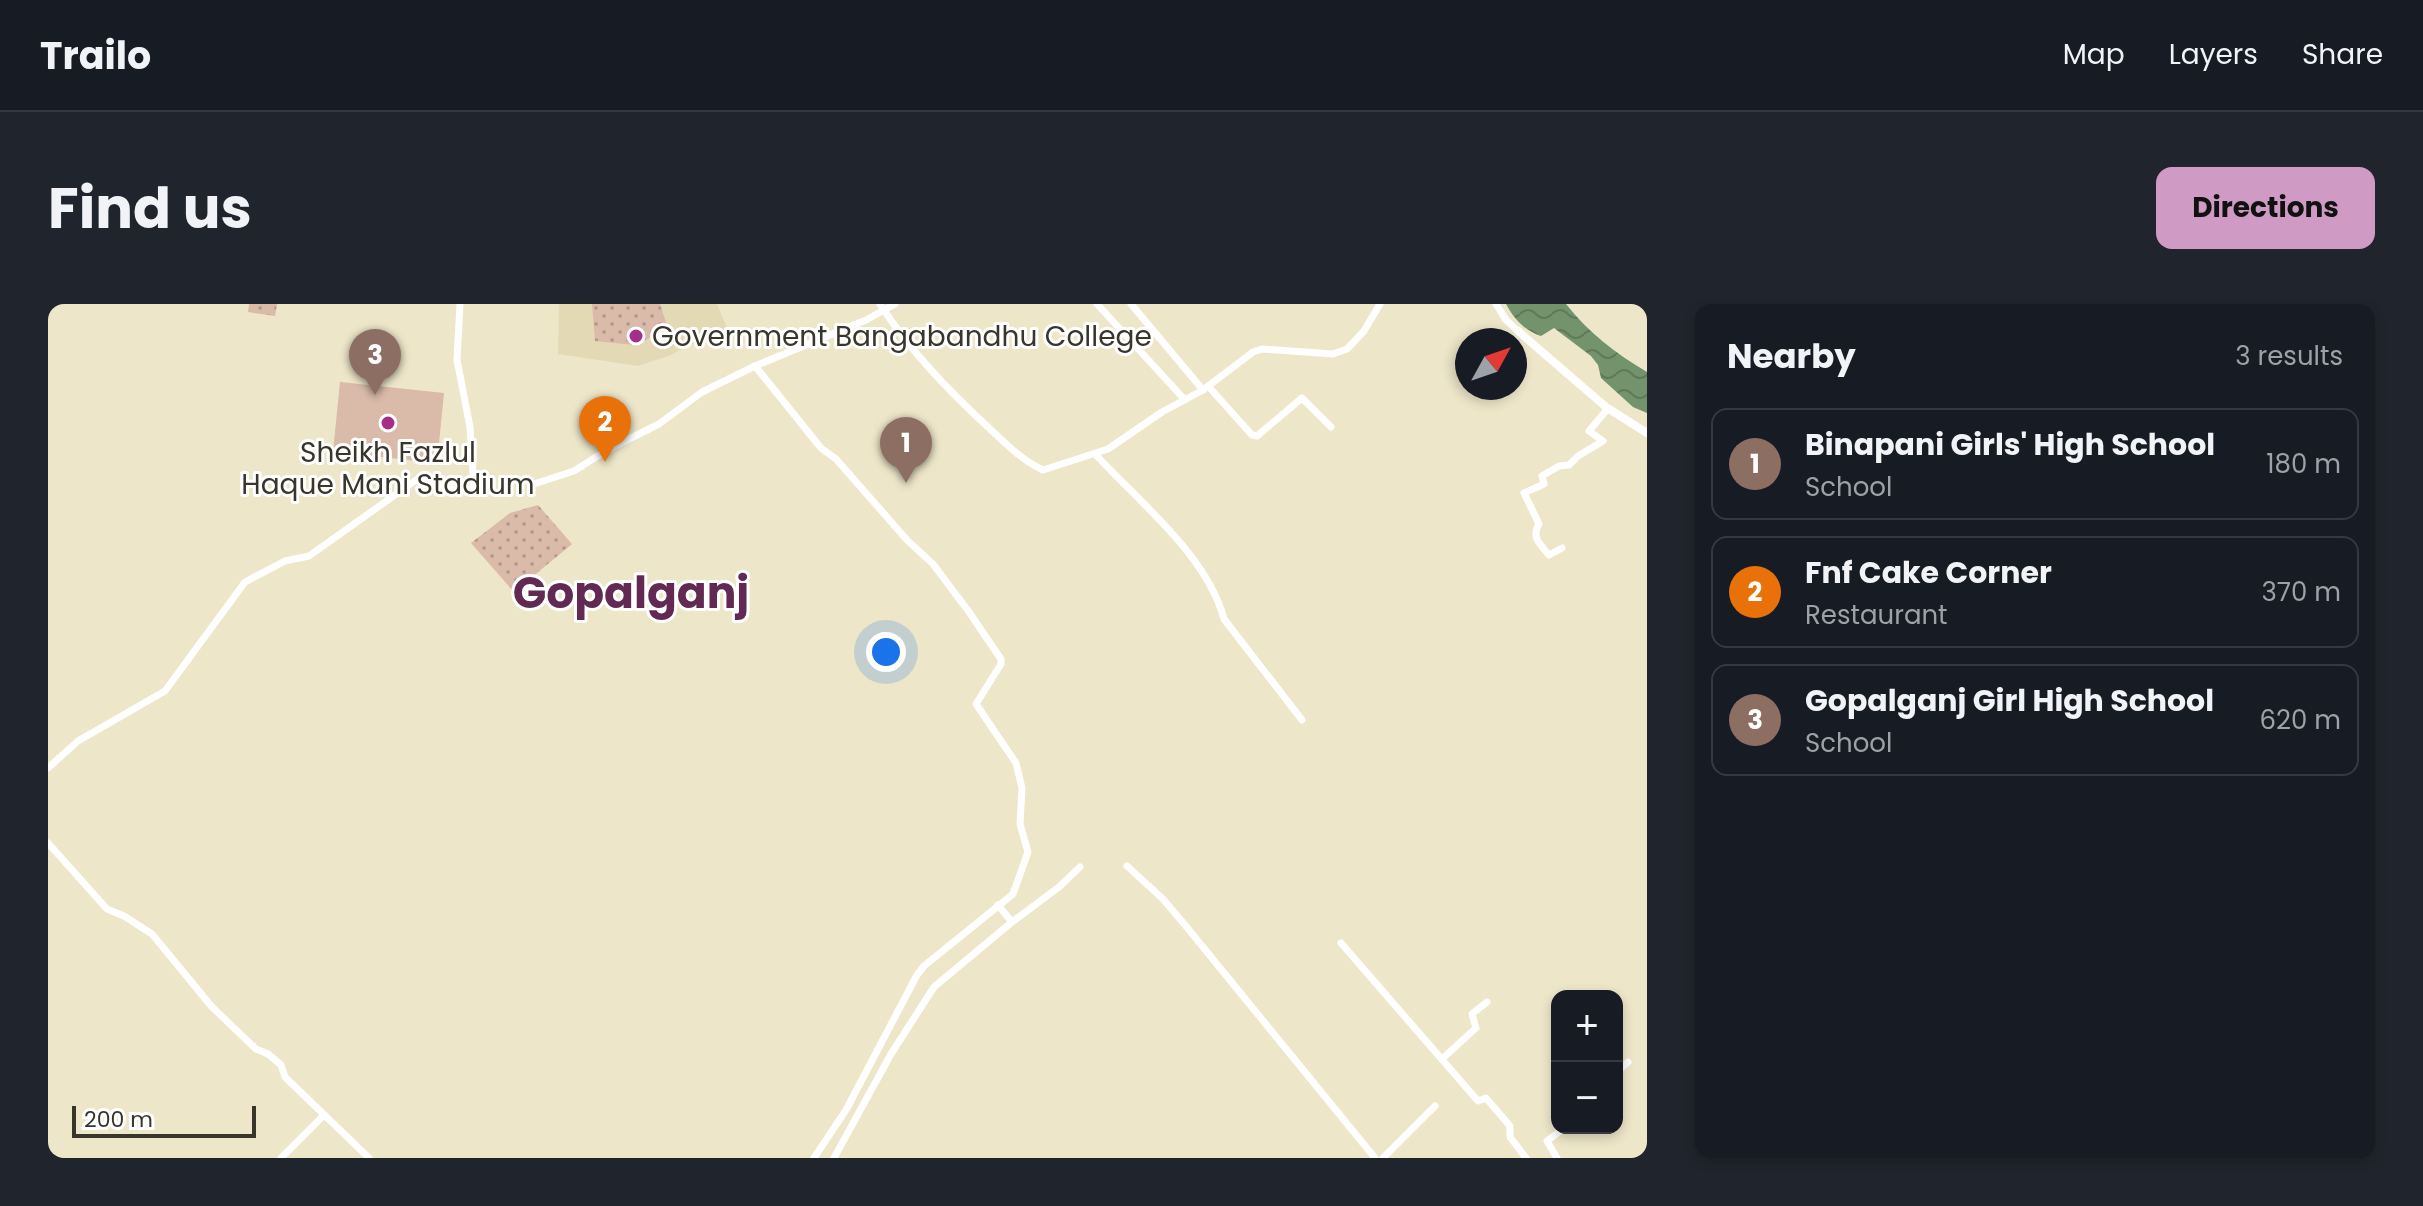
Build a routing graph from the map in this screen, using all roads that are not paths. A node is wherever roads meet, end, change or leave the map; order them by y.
1 (460, 304) edge
2 (895, 304) edge
3 (1097, 304) edge
4 (1131, 304) edge
5 (1380, 304) edge
6 (1496, 304) edge
7 (882, 307) edge
8 (1515, 328) edge
9 (1527, 339) edge
10 (755, 366) junction
11 (1206, 388) junction
12 (1185, 400) junction
13 (1606, 407) junction
14 (1331, 427) dead end
15 (1647, 433) edge
16 (1095, 454) junction
17 (534, 484) dead end
18 (1562, 548) dead end
19 (1302, 720) dead end
20 (48, 768) edge
21 (48, 843) edge
22 (1127, 866) dead end
23 (1080, 867) dead end
24 (1000, 907) junction
25 (1011, 920) junction
26 (1341, 943) dead end
27 (1487, 1002) dead end
28 (1442, 1059) junction
29 (1628, 1062) dead end
30 (1623, 1067) edge
31 (1435, 1106) dead end
32 (324, 1115) junction
33 (1556, 1134) edge
34 (820, 1155) edge
35 (281, 1158) edge
36 (369, 1158) edge
37 (834, 1158) edge
38 (1375, 1158) edge
39 (1383, 1158) edge
40 (1526, 1158) edge
41 (1557, 1158) edge

1 - 20 street
2 - 7 street
3 - 12 street
4 - 11 street
5 - 11 street
6 - 8 street
7 - 10 street
7 - 16 street
9 - 13 street
10 - 17 street
10 - 24 street
11 - 12 street
11 - 14 street
12 - 16 street
13 - 15 street
13 - 18 street
16 - 19 street
21 - 32 street
22 - 38 street
23 - 25 street
24 - 25 street
24 - 34 street
25 - 37 street
26 - 28 street
27 - 28 street
28 - 40 street
29 - 30 street
31 - 39 street
32 - 35 street
32 - 36 street
33 - 41 street

